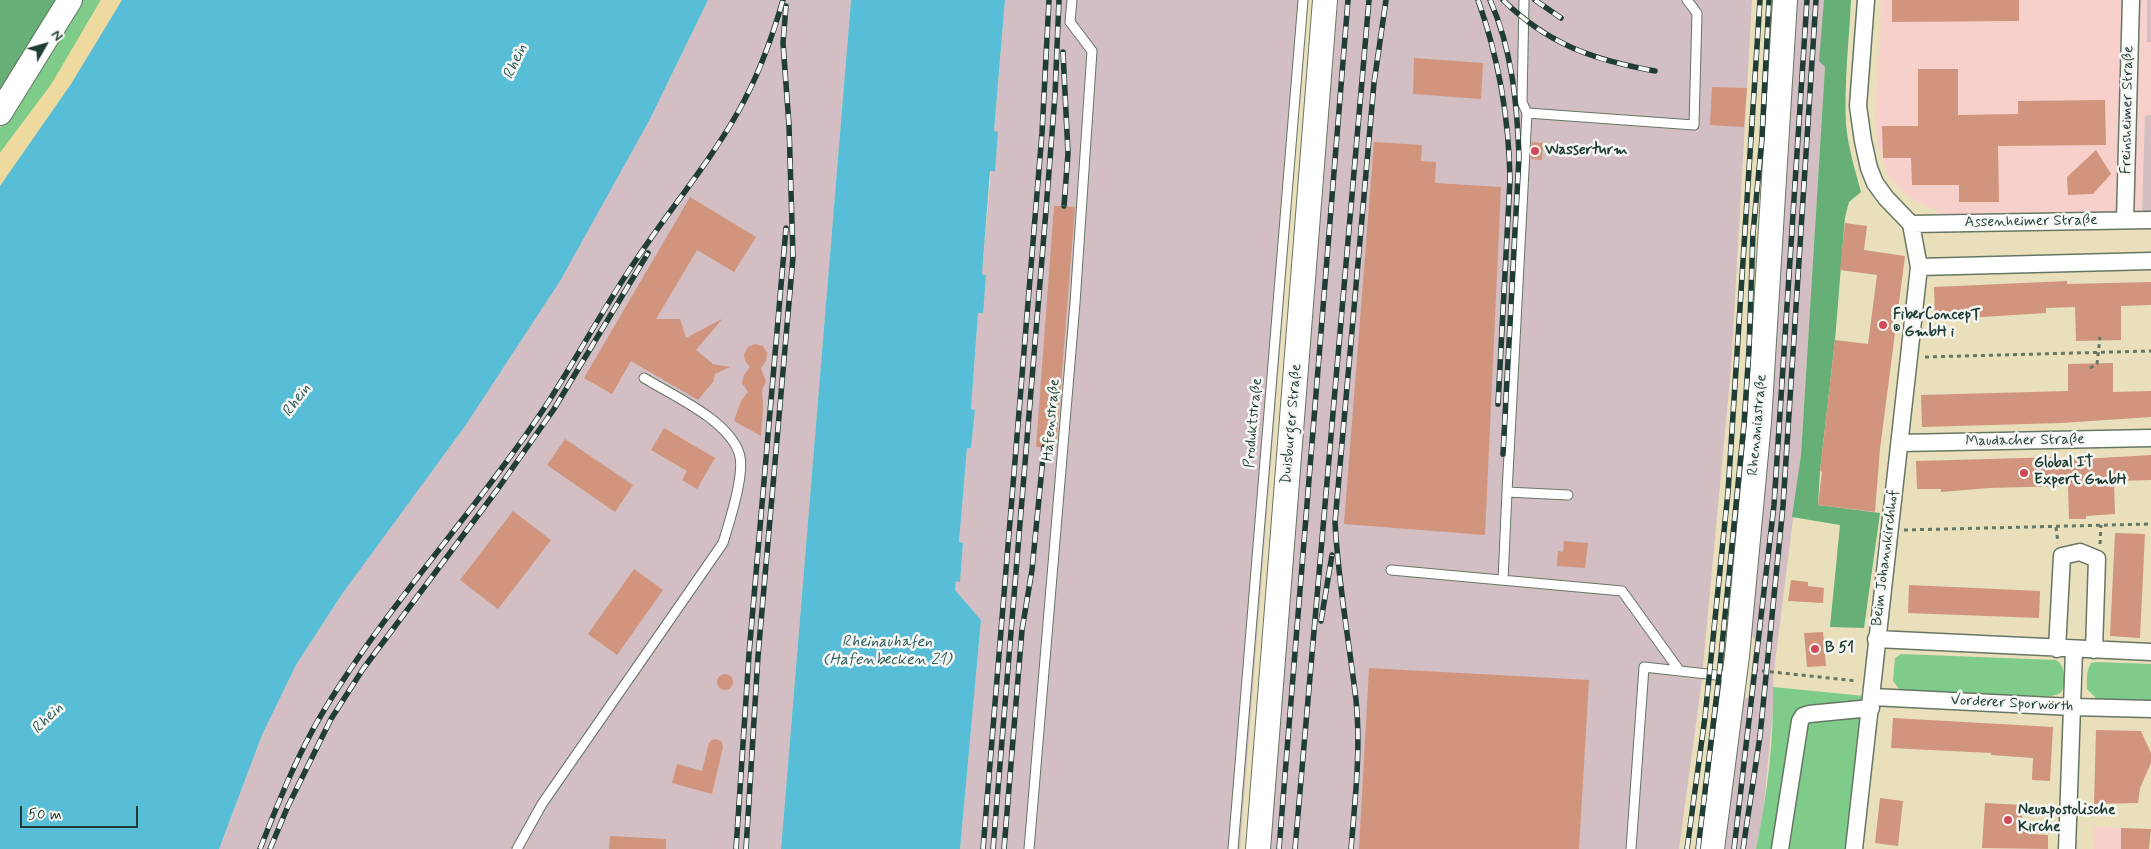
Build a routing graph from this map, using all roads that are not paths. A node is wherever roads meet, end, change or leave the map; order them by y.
1 (70, 0) edge
2 (1072, 0) edge
3 (1303, 0) edge
4 (1325, 0) edge
5 (1524, 0) edge
6 (1687, 0) edge
7 (1785, 0) edge
8 (1866, 0) edge
9 (2131, 0) edge
10 (0, 113) edge
11 (1527, 114) junction
12 (2125, 220) junction
13 (2151, 220) edge
14 (1911, 224) junction
15 (2151, 261) edge
16 (1919, 266) junction
17 (644, 378) dead end
18 (2151, 438) edge
19 (1900, 443) junction
20 (1507, 492) junction
21 (1568, 495) dead end
22 (1391, 570) dead end
23 (1502, 580) junction
24 (1876, 639) junction
25 (2057, 649) junction
26 (2074, 650) junction
27 (2094, 650) junction
28 (2151, 652) edge
29 (1679, 670) junction
30 (1741, 674) junction
31 (1872, 696) junction
32 (2073, 707) junction
33 (2151, 709) edge
34 (517, 849) edge
35 (1029, 849) edge
36 (1232, 849) edge
37 (1258, 849) edge
38 (1631, 849) edge
39 (1712, 849) edge
40 (1780, 849) edge
41 (1854, 849) edge
42 (2067, 849) edge

1 - 10 street
2 - 35 lane, Hafenstraße
3 - 36 lane, Produktstraße
4 - 37 street, Duisburger Straße
5 - 11 lane
6 - 11 lane
7 - 30 street, Rhenaniastraße
8 - 14 street
9 - 12 street, Freinsheimer Straße
11 - 20 lane
12 - 13 street, Assenheimer Straße
12 - 14 street, Assenheimer Straße
14 - 16 street, Beim Johannkirchhof
15 - 16 street
16 - 19 street, Beim Johannkirchhof
17 - 34 lane
18 - 19 street, Maudacher Straße
19 - 24 street, Beim Johannkirchhof
20 - 21 lane
20 - 23 lane
22 - 23 lane
23 - 29 lane
24 - 25 street
24 - 31 street, Beim Johannkirchhof
25 - 26 street
25 - 27 street
26 - 27 street
26 - 32 street
27 - 28 street
29 - 30 lane
29 - 38 lane
30 - 39 street, Rhenaniastraße
31 - 32 street, Vorderer Sporwörth
31 - 40 street, Vorderer Sporwörth
31 - 41 street, Beim Johannkirchhof
32 - 33 street, Vorderer Sporwörth
32 - 42 street

